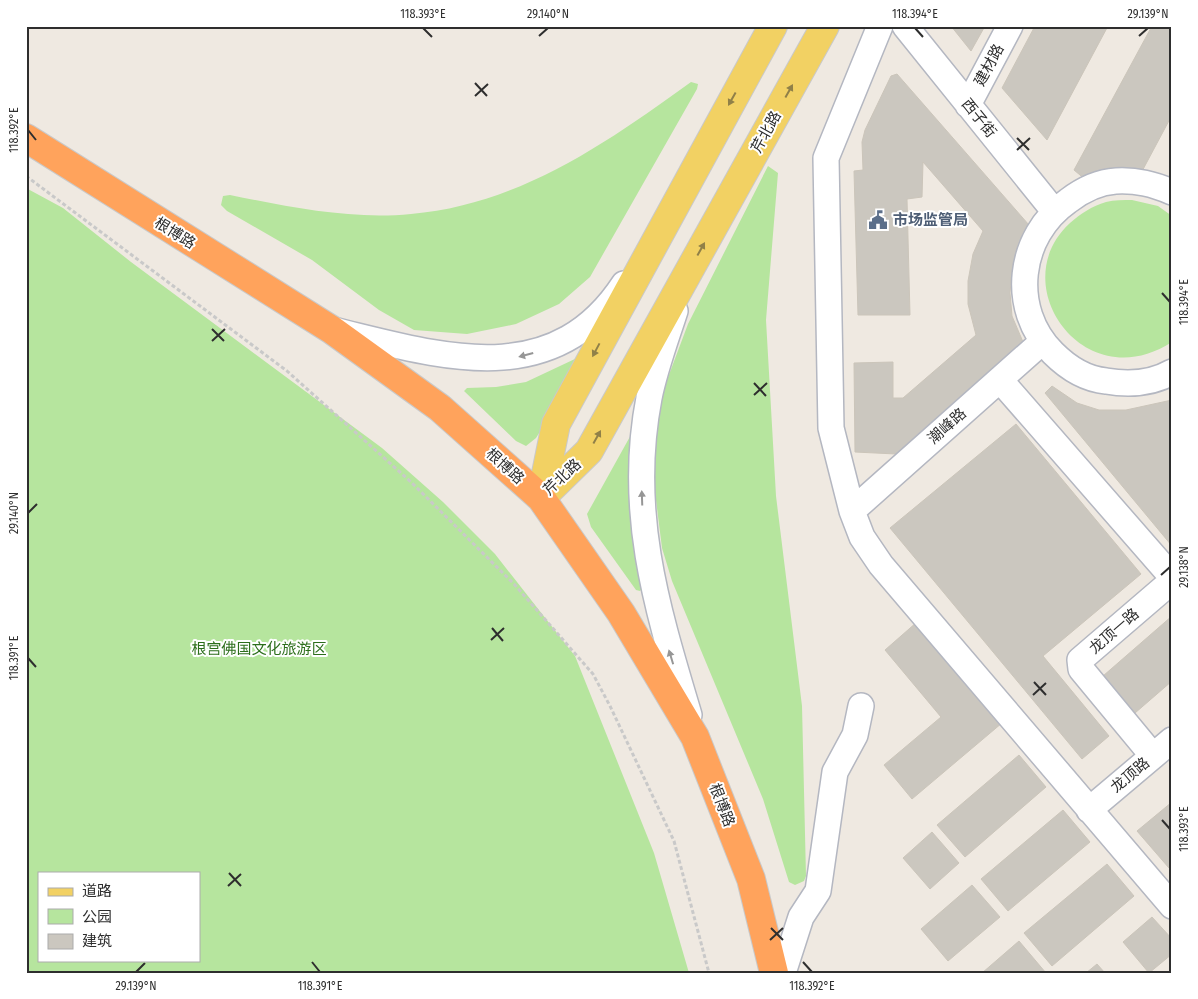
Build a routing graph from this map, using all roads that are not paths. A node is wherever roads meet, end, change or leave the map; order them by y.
1 (773, 26) edge
2 (825, 26) edge
3 (880, 26) edge
4 (905, 26) edge
5 (1010, 26) edge
6 (968, 104) junction
7 (26, 138) edge
8 (1172, 192) edge
9 (1054, 211) junction
10 (660, 230) junction
11 (685, 278) junction
12 (332, 330) junction
13 (1042, 342) junction
14 (1172, 372) edge
15 (1000, 380) junction
16 (541, 498) junction
17 (852, 511) junction
18 (1172, 577) edge
19 (1172, 581) edge
20 (861, 706) dead end
21 (695, 737) junction
22 (1172, 740) edge
23 (1153, 756) junction
24 (1089, 810) junction
25 (1172, 906) edge
26 (774, 973) edge
27 (783, 973) edge

1 -> 10 main road, 芹北路
11 -> 2 main road, 芹北路
3 - 17 street
4 - 6 street, 西子街
5 - 6 street, 建材路
6 - 9 street, 西子街
7 - 12 highway, 根博路
8 - 9 street
9 - 13 street
10 -> 12 street
10 -> 16 main road, 芹北路
16 -> 11 main road, 芹北路
21 -> 11 street
12 - 16 highway, 根博路
13 - 14 street
13 - 15 street, 潮峰路
15 - 17 street, 潮峰路
15 - 18 street
16 - 21 highway, 根博路
17 - 24 street
19 - 23 street, 龙顶一路
20 - 27 street
21 - 26 highway, 根博路
22 - 23 street, 龙顶路
23 - 24 street, 龙顶路
24 - 25 street

